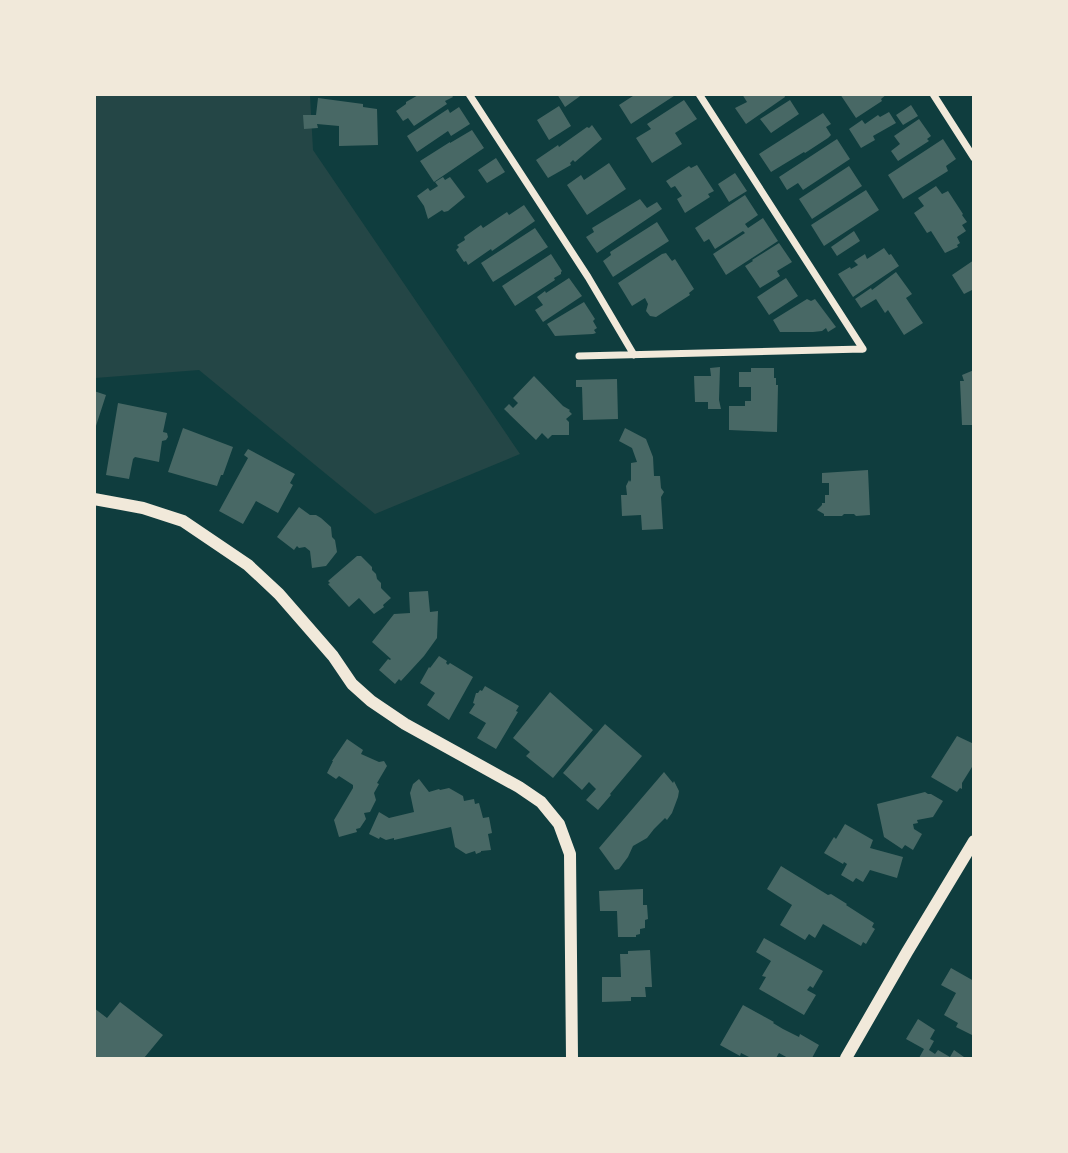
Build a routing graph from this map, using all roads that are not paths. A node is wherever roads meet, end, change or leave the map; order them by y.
1 (469, 94) edge
2 (699, 94) edge
3 (933, 94) edge
4 (974, 159) edge
5 (634, 355) junction
6 (579, 356) dead end
7 (94, 499) edge
8 (974, 841) edge
9 (572, 1059) edge
10 (846, 1059) edge

1 - 5 street
2 - 5 street
3 - 4 street
5 - 6 street
7 - 9 street
8 - 10 street

